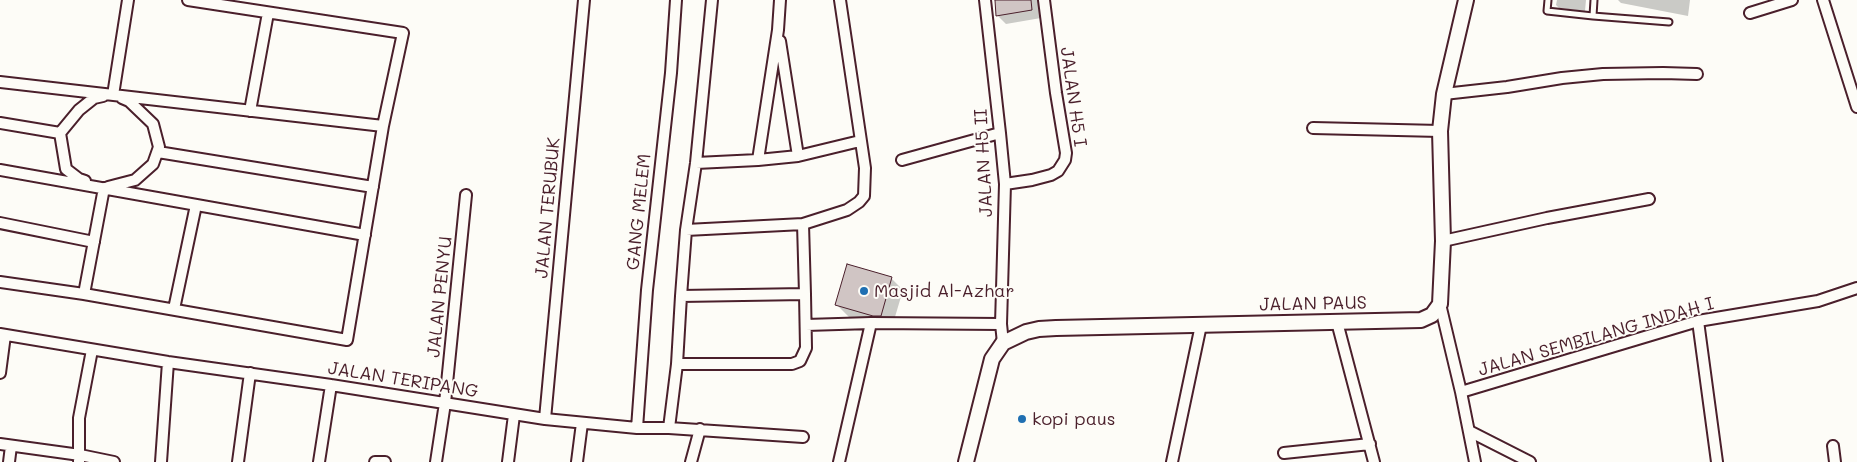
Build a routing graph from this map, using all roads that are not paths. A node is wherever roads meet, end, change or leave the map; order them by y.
1 (128, 0) edge
2 (188, 0) edge
3 (584, 0) edge
4 (676, 0) edge
5 (712, 0) edge
6 (780, 0) edge
7 (840, 0) edge
8 (985, 0) edge
9 (1044, 0) edge
10 (1466, 0) edge
11 (1548, 0) edge
12 (1594, 0) edge
13 (1792, 0) edge
14 (1823, 0) edge
15 (268, 12) junction
16 (1750, 12) dead end
17 (1593, 16) junction
18 (1669, 22) dead end
19 (778, 30) junction
20 (1697, 74) dead end
21 (0, 82) edge
22 (1444, 94) junction
23 (113, 95) junction
24 (1857, 107) edge
25 (250, 111) junction
26 (0, 123) edge
27 (383, 126) junction
28 (1313, 128) dead end
29 (1440, 131) junction
30 (60, 133) junction
31 (1000, 133) junction
32 (860, 141) junction
33 (158, 152) junction
34 (798, 156) junction
35 (758, 160) junction
36 (902, 160) dead end
37 (696, 163) junction
38 (0, 170) edge
39 (1005, 184) junction
40 (373, 187) junction
41 (104, 188) junction
42 (466, 195) dead end
43 (1649, 199) dead end
44 (196, 205) junction
45 (0, 223) edge
46 (804, 224) junction
47 (686, 230) junction
48 (365, 235) junction
49 (1442, 241) junction
50 (94, 242) junction
51 (0, 282) edge
52 (1857, 288) edge
53 (84, 294) junction
54 (805, 294) junction
55 (681, 296) junction
56 (1440, 304) junction
57 (174, 309) junction
58 (1698, 321) junction
59 (1337, 322) junction
60 (871, 323) junction
61 (1001, 324) junction
62 (806, 325) junction
63 (1201, 325) junction
64 (2, 335) edge
65 (1003, 343) junction
66 (92, 350) junction
67 (168, 362) junction
68 (677, 364) junction
69 (0, 374) edge
70 (250, 374) junction
71 (331, 385) junction
72 (1461, 392) junction
73 (445, 404) junction
74 (514, 415) junction
75 (545, 419) junction
76 (582, 423) junction
77 (638, 428) junction
78 (669, 428) junction
79 (700, 429) junction
80 (1469, 431) junction
81 (803, 437) dead end
82 (0, 444) edge
83 (1370, 444) junction
84 (11, 446) junction
85 (1833, 446) dead end
86 (1284, 453) dead end
87 (79, 458) edge
88 (9, 462) edge
89 (114, 462) edge
90 (161, 462) edge
91 (238, 462) edge
92 (319, 462) edge
93 (375, 462) edge
94 (384, 462) edge
95 (436, 462) edge
96 (508, 462) edge
97 (577, 462) edge
98 (692, 462) edge
99 (839, 462) edge
100 (966, 462) edge
101 (1172, 462) edge
102 (1374, 462) edge
103 (1474, 462) edge
104 (1530, 462) edge
105 (1717, 462) edge
106 (1835, 462) edge

1 - 23 street
2 - 15 street
3 - 75 street, JALAN TERUBUK
4 - 77 street, GANG MELEM
5 - 37 street
6 - 19 street
7 - 32 street
8 - 31 street, JALAN H5 II
9 - 39 street, JALAN H5 I
10 - 22 main road
11 - 17 lane
12 - 17 lane
13 - 16 street
14 - 24 street
15 - 25 street
15 - 27 street
17 - 18 lane
19 - 34 street
19 - 35 street
20 - 22 street
21 - 23 street
22 - 29 main road
23 - 25 street
23 - 30 street
23 - 33 street
25 - 27 street
26 - 30 street
27 - 40 street
28 - 29 street
29 - 49 main road
30 - 41 street
31 - 36 street
31 - 39 street, JALAN H5 II
32 - 34 street
32 - 46 street
33 - 40 street
33 - 41 street
34 - 35 street
35 - 37 street
37 - 47 street
38 - 41 street
39 - 61 street, JALAN H5 II
40 - 48 street
41 - 44 street
41 - 50 street
42 - 73 street, JALAN PENYU
43 - 49 street
44 - 48 street
44 - 57 street
45 - 50 street
46 - 47 street
46 - 54 street
47 - 55 street
48 - 57 street
49 - 56 main road
50 - 53 street
51 - 53 street
52 - 58 street, JALAN SEMBILANG INDAH I
53 - 57 street
54 - 55 street
54 - 62 street
55 - 68 street
56 - 59 main road, JALAN PAUS
56 - 72 street
58 - 72 street, JALAN SEMBILANG INDAH I
58 - 105 street
59 - 63 main road, JALAN PAUS
59 - 83 street
60 - 61 street
60 - 62 street
60 - 99 street
61 - 65 street, JALAN H5 II
62 - 68 street
63 - 65 main road, JALAN PAUS
63 - 101 street
64 - 66 street, JALAN TERIPANG
64 - 69 street
65 - 100 main road
66 - 67 street, JALAN TERIPANG
66 - 87 street
67 - 70 street, JALAN TERIPANG
67 - 90 street
68 - 78 street
70 - 71 street, JALAN TERIPANG
70 - 91 street
71 - 73 street, JALAN TERIPANG
71 - 92 street
72 - 80 street
73 - 74 street, JALAN TERIPANG
73 - 95 street, JALAN PENYU
74 - 75 street, JALAN TERIPANG
74 - 96 street
75 - 76 street, JALAN TERIPANG
76 - 77 street, JALAN TERIPANG
76 - 97 street
77 - 78 street, JALAN TERIPANG
78 - 79 street, JALAN TERIPANG
79 - 81 street, JALAN TERIPANG
79 - 98 street
80 - 103 street
80 - 104 street
82 - 84 street
83 - 86 street
83 - 102 street
84 - 87 street
84 - 88 street
85 - 106 street
87 - 89 street
93 - 94 street

